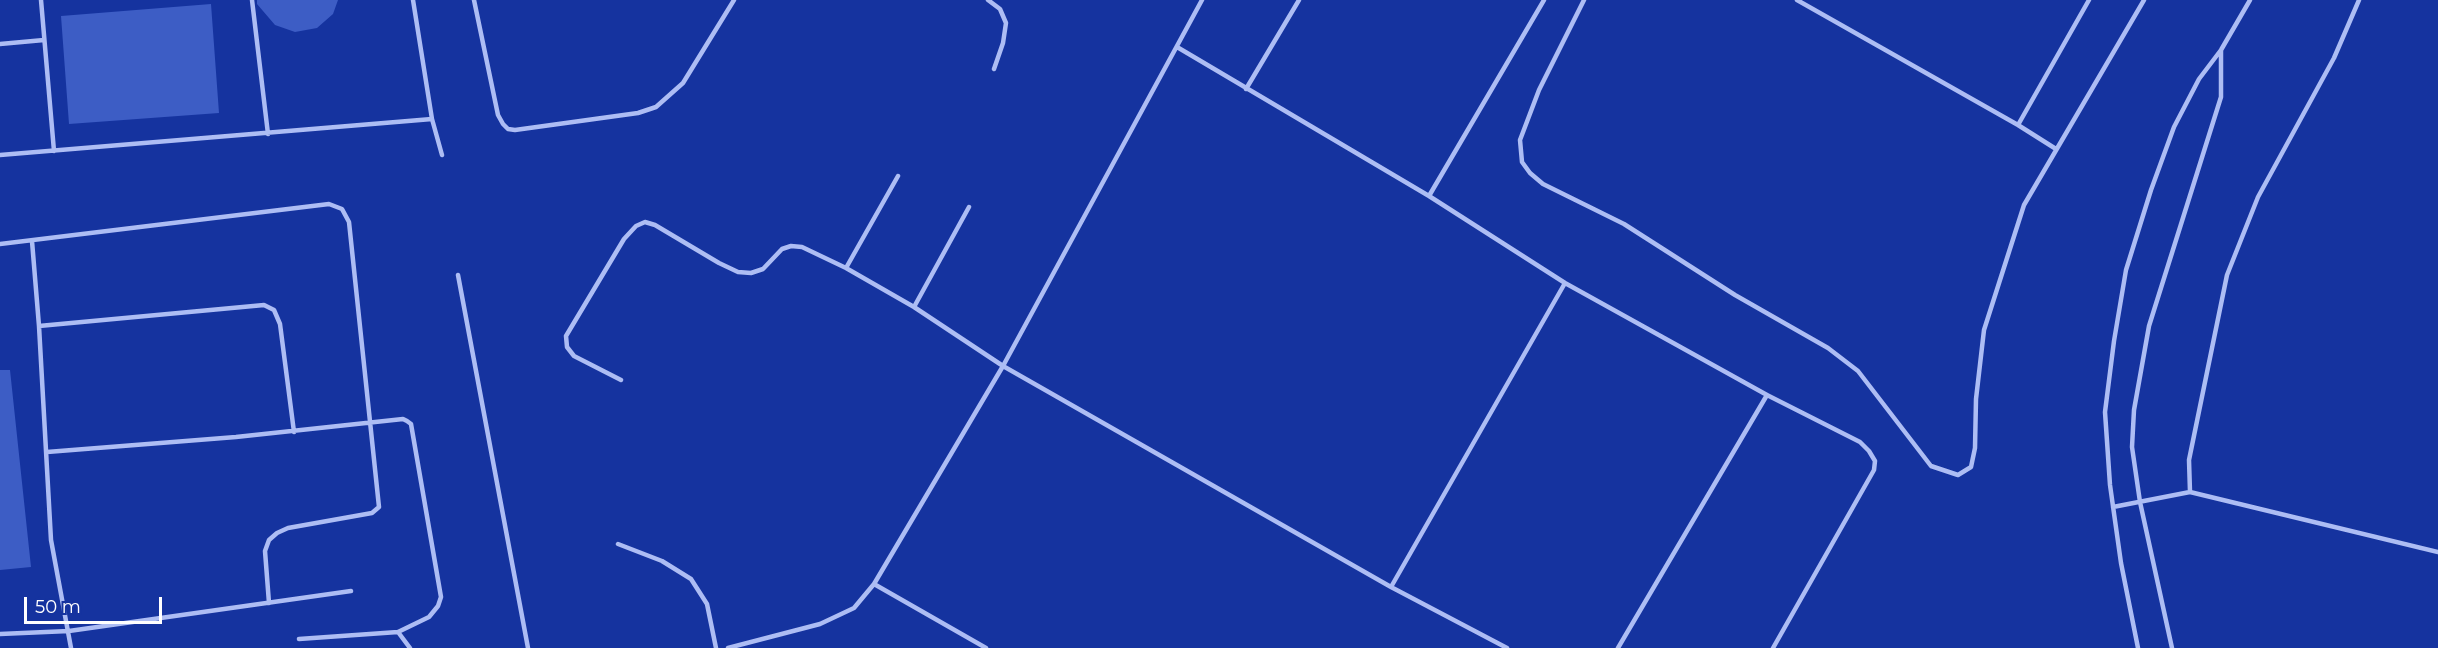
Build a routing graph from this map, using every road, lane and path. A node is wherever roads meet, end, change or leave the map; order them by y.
1 (40, 0) edge
2 (252, 0) edge
3 (413, 0) edge
4 (474, 0) edge
5 (734, 0) edge
6 (988, 0) edge
7 (1202, 0) edge
8 (1299, 0) edge
9 (1544, 0) edge
10 (1584, 0) edge
11 (1797, 0) edge
12 (2089, 0) edge
13 (2144, 0) edge
14 (2250, 0) edge
15 (2359, 0) edge
16 (44, 40) junction
17 (0, 44) edge
18 (1177, 47) junction
19 (2221, 50) junction
20 (994, 69) dead end
21 (1246, 89) junction
22 (432, 119) junction
23 (2018, 124) junction
24 (268, 134) junction
25 (2056, 149) junction
26 (54, 151) junction
27 (1, 153) edge
28 (442, 155) dead end
29 (898, 176) dead end
30 (1429, 196) junction
31 (969, 207) dead end
32 (32, 241) junction
33 (0, 244) edge
34 (846, 268) junction
35 (458, 274) dead end
36 (1565, 283) junction
37 (914, 307) junction
38 (39, 326) junction
39 (1004, 366) junction
40 (621, 380) dead end
41 (1767, 395) junction
42 (370, 424) junction
43 (294, 432) junction
44 (47, 452) junction
45 (2190, 492) junction
46 (2140, 502) junction
47 (2113, 507) junction
48 (618, 544) dead end
49 (2438, 552) edge
50 (874, 584) junction
51 (1391, 587) junction
52 (351, 591) dead end
53 (269, 603) junction
54 (69, 631) junction
55 (398, 632) junction
56 (0, 634) edge
57 (299, 639) dead end
58 (71, 648) edge
59 (410, 648) edge
60 (528, 648) edge
61 (716, 648) edge
62 (728, 648) edge
63 (986, 648) edge
64 (1507, 648) edge
65 (1618, 648) edge
66 (1773, 648) edge
67 (2138, 648) edge
68 (2172, 648) edge

1 - 16 lane
2 - 24 lane
3 - 22 lane
4 - 5 lane
6 - 20 lane
7 - 18 lane
8 - 21 lane
9 - 30 lane
10 - 25 lane
11 - 23 lane
12 - 23 lane
13 - 25 lane
14 - 19 lane
15 - 45 lane
16 - 17 lane
16 - 26 lane
18 - 21 lane
18 - 39 lane
19 - 46 lane
19 - 47 lane
21 - 30 lane
22 - 24 lane
22 - 28 lane
23 - 25 lane
24 - 26 lane
26 - 27 lane
29 - 34 lane
30 - 36 lane
31 - 37 lane
32 - 33 lane
32 - 38 lane
32 - 42 lane
34 - 37 lane
34 - 40 lane
35 - 60 lane
36 - 41 lane
36 - 51 lane
37 - 39 lane
38 - 43 lane
38 - 44 lane
39 - 50 lane
39 - 51 lane
41 - 65 lane
41 - 66 lane
42 - 43 lane
42 - 53 lane
42 - 55 lane
43 - 44 lane
44 - 54 lane
45 - 46 lane
45 - 49 lane
46 - 47 lane
46 - 68 lane
47 - 67 lane
48 - 61 lane
50 - 62 lane
50 - 63 lane
51 - 64 lane
52 - 53 lane
53 - 54 lane
54 - 56 lane
54 - 58 lane
55 - 57 lane
55 - 59 lane

